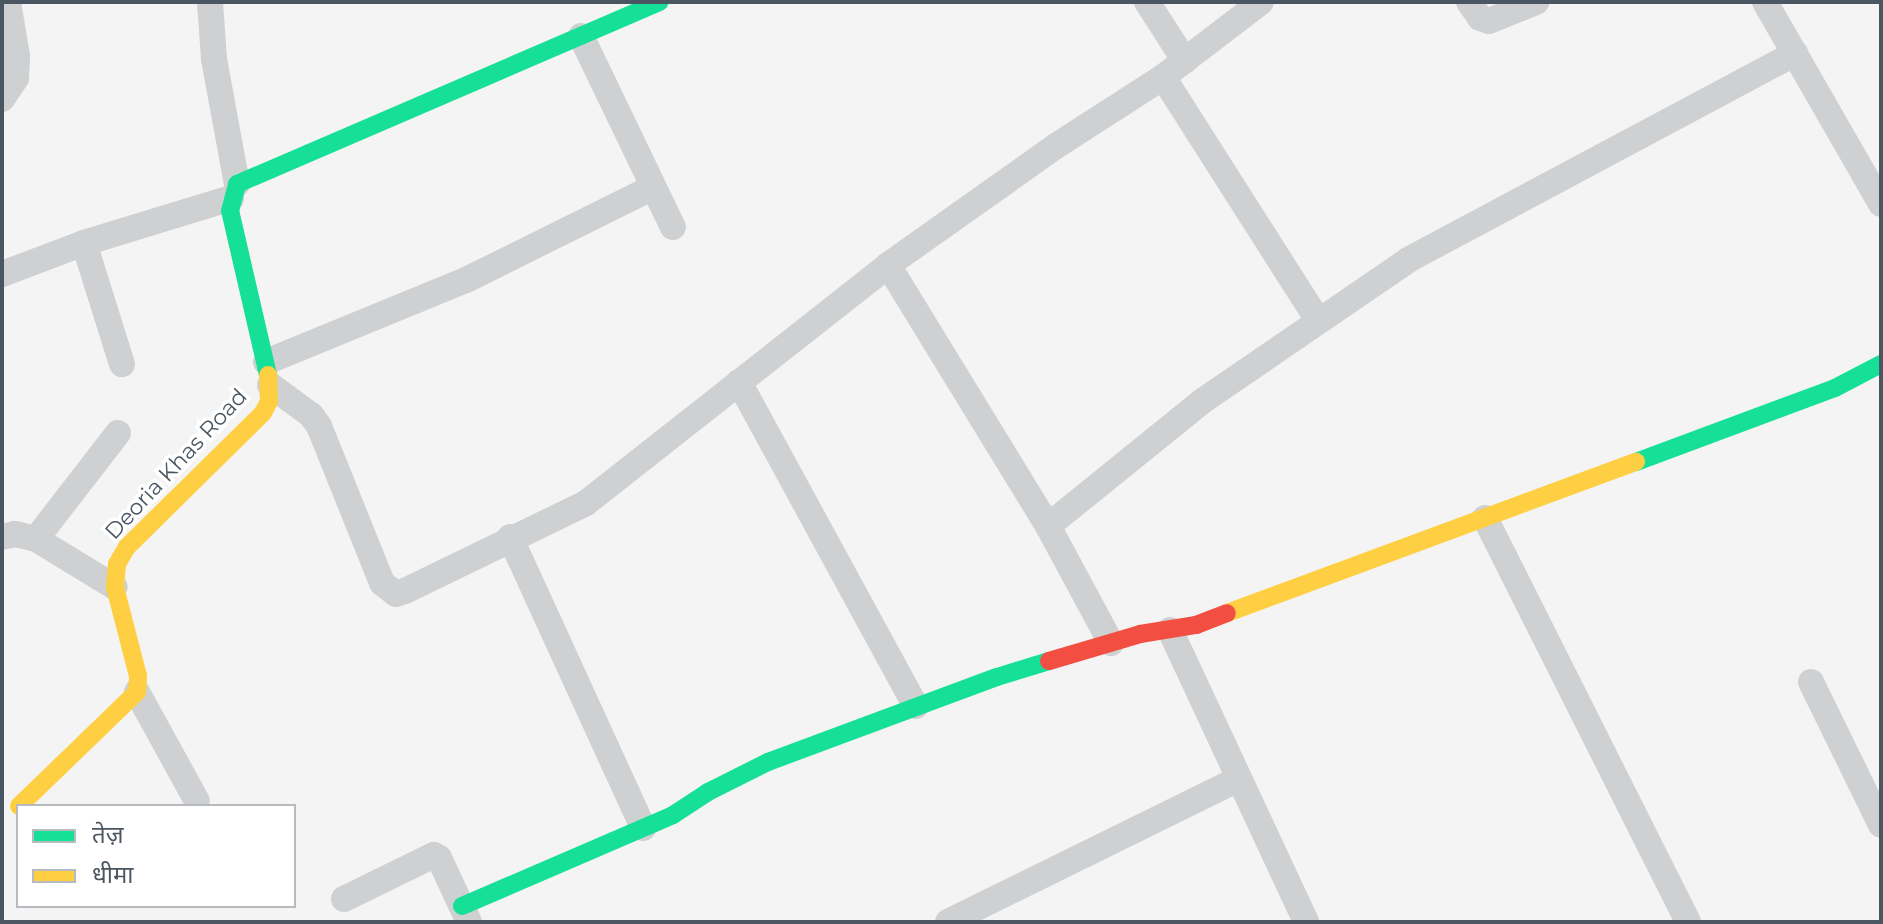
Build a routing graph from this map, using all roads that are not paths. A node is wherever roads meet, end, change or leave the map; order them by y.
1 (8, 2) edge
2 (210, 2) edge
3 (660, 2) edge
4 (1147, 2) edge
5 (1261, 2) edge
6 (1469, 2) edge
7 (1536, 2) edge
8 (1765, 2) edge
9 (616, 11) edge
10 (581, 36) junction
11 (1795, 53) junction
12 (1185, 61) junction
13 (1163, 77) junction
14 (2, 99) edge
15 (653, 187) junction
16 (234, 191) junction
17 (1881, 204) edge
18 (673, 227) dead end
19 (84, 243) junction
20 (888, 265) junction
21 (2, 274) edge
22 (1317, 319) junction
23 (122, 364) dead end
24 (1881, 364) edge
25 (268, 374) junction
26 (739, 382) junction
27 (118, 433) dead end
28 (1485, 518) junction
29 (1048, 526) junction
30 (2, 537) edge
31 (510, 537) junction
32 (36, 539) junction
33 (115, 587) junction
34 (1170, 630) junction
35 (1111, 643) junction
36 (1811, 682) dead end
37 (137, 692) junction
38 (916, 706) junction
39 (1239, 779) junction
40 (197, 801) dead end
41 (22, 804) edge
42 (1881, 825) edge
43 (643, 828) junction
44 (344, 899) dead end
45 (466, 914) edge
46 (948, 922) edge
47 (1306, 922) edge
48 (1688, 922) edge

1 - 14 street
2 - 16 street
3 - 9 street
4 - 12 street
5 - 12 street
6 - 7 street
8 - 11 street
9 - 10 street
10 - 15 street
10 - 16 street
11 - 17 street
11 - 22 street
12 - 13 street
13 - 20 street
13 - 22 street
15 - 18 street
15 - 25 street
16 - 19 street
16 - 25 street
19 - 21 street
19 - 23 street
20 - 26 street
20 - 29 street
22 - 29 street
24 - 28 street
25 - 31 street
25 - 33 street, Deoria Khas Road
26 - 31 street
26 - 38 street
27 - 32 street
28 - 34 street
28 - 48 street
29 - 35 street
30 - 32 street
31 - 43 street
32 - 33 street
33 - 37 street
34 - 35 street
34 - 39 street
35 - 38 street
36 - 42 street
37 - 40 street
37 - 41 street
38 - 43 street
39 - 46 street
39 - 47 street
43 - 45 street
44 - 45 street

